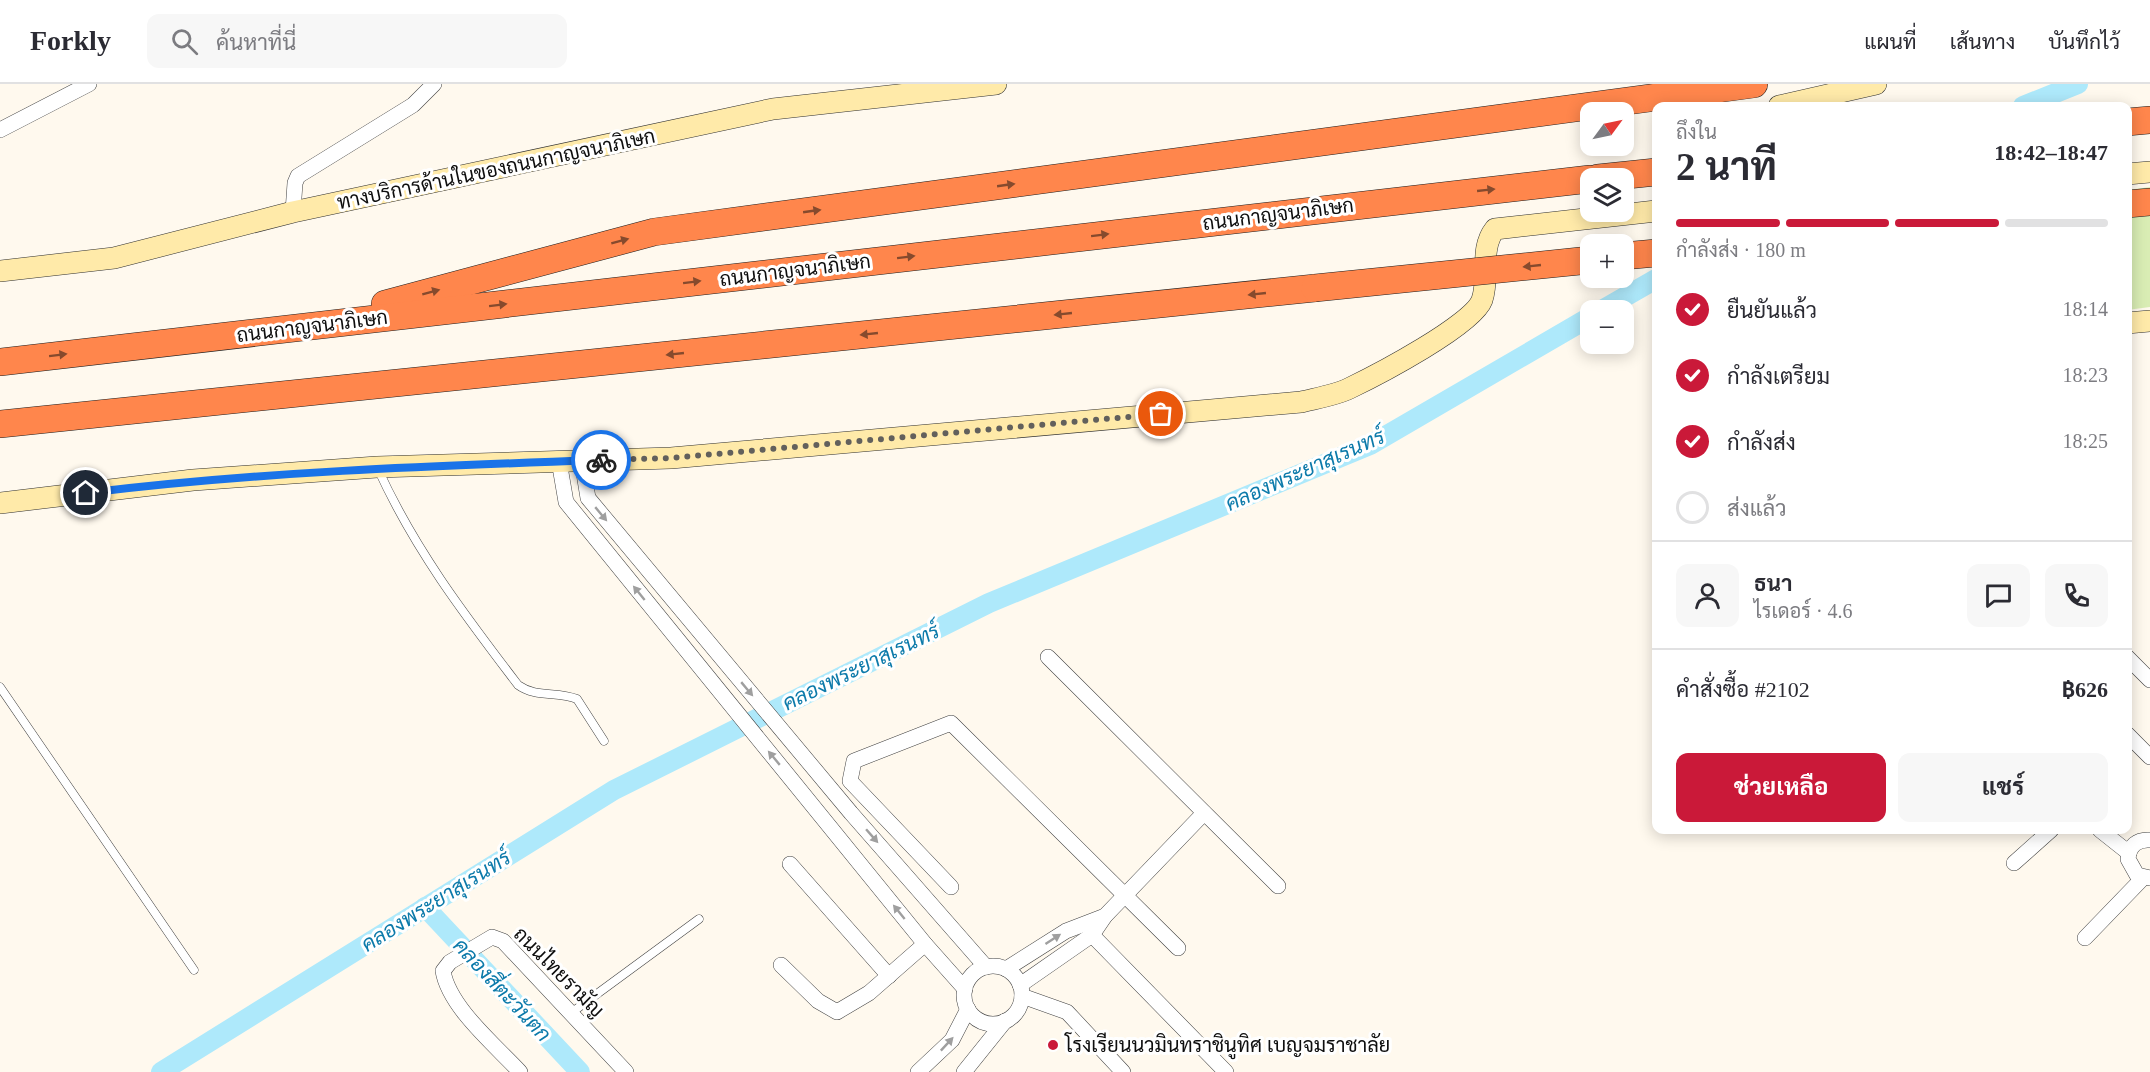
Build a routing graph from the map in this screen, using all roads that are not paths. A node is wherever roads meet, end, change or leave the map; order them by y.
1 (89, 84) edge
2 (434, 84) edge
3 (996, 84) edge
4 (1754, 84) edge
5 (1876, 84) edge
6 (1797, 102) edge
7 (2150, 120) edge
8 (2132, 122) edge
9 (0, 130) edge
10 (1652, 172) edge
11 (2150, 172) edge
12 (1634, 174) edge
13 (2132, 174) edge
14 (1580, 180) edge
15 (2150, 202) edge
16 (2132, 204) edge
17 (1652, 211) edge
18 (293, 212) junction
19 (1652, 253) edge
20 (1634, 255) edge
21 (1580, 261) edge
22 (0, 271) edge
23 (2150, 321) edge
24 (2132, 323) edge
25 (294, 328) junction
26 (0, 362) edge
27 (0, 424) edge
28 (559, 461) junction
29 (582, 461) junction
30 (377, 467) junction
31 (0, 503) edge
32 (683, 612) junction
33 (665, 625) junction
34 (1048, 657) dead end
35 (2132, 662) edge
36 (2150, 680) edge
37 (0, 687) edge
38 (2132, 739) edge
39 (604, 741) dead end
40 (2150, 757) edge
41 (851, 813) junction
42 (1204, 813) junction
43 (831, 829) junction
44 (2047, 834) edge
45 (2105, 834) edge
46 (2150, 840) edge
47 (2128, 853) junction
48 (2014, 863) dead end
49 (790, 864) dead end
50 (2146, 878) edge
51 (951, 886) dead end
52 (1278, 886) dead end
53 (1125, 895) junction
54 (1105, 916) junction
55 (699, 919) dead end
56 (1092, 935) junction
57 (2085, 938) dead end
58 (925, 944) junction
59 (1178, 948) dead end
60 (781, 965) dead end
61 (986, 967) junction
62 (1006, 969) junction
63 (194, 970) dead end
64 (889, 976) junction
65 (965, 988) junction
66 (1021, 990) junction
67 (968, 1009) junction
68 (571, 1013) junction
69 (1005, 1021) junction
70 (520, 1072) edge
71 (626, 1072) edge
72 (918, 1072) edge
73 (964, 1072) edge
74 (1123, 1072) edge
75 (1226, 1072) edge

1 - 9 street
2 - 18 street
3 - 18 main road, ทางบริการด้านในของถนนกาญจนาภิเษก
25 -> 4 highway
5 - 6 main road
7 - 8 highway
10 - 12 highway
11 - 13 main road
25 -> 14 highway, ถนนกาญจนาภิเษก
15 - 16 highway
17 - 29 main road
18 - 22 main road, ทางบริการด้านในของถนนกาญจนาภิเษก
19 - 20 highway
21 -> 27 highway, bridge
23 - 24 main road
26 -> 25 highway, ถนนกาญจนาภิเษก
28 - 29 main road
28 - 30 main road
33 -> 28 street
29 -> 32 street
30 - 31 main road
30 - 39 lane
32 - 33 street
32 -> 41 street
43 -> 33 street
34 - 42 street
35 - 36 street
37 - 63 lane
38 - 40 street
41 - 43 street
41 -> 61 street
42 - 52 street
42 - 53 street
58 -> 43 street
44 - 48 street
45 - 47 street
46 - 47 street
47 - 50 street
49 - 64 street
50 - 57 street
51 - 53 street
53 - 54 street
53 - 59 street
54 - 56 street
62 -> 54 street
55 - 68 lane
56 - 66 street
56 - 75 street
58 - 64 street
58 - 65 street
60 - 64 street
61 - 62 street
61 - 65 street
62 - 66 street
65 - 67 street
66 - 69 street
66 - 74 street
67 - 69 street
72 -> 67 street
68 - 70 street, ถนนไทยรามัญ
68 - 71 street, ถนนไทยรามัญ
69 - 73 street

